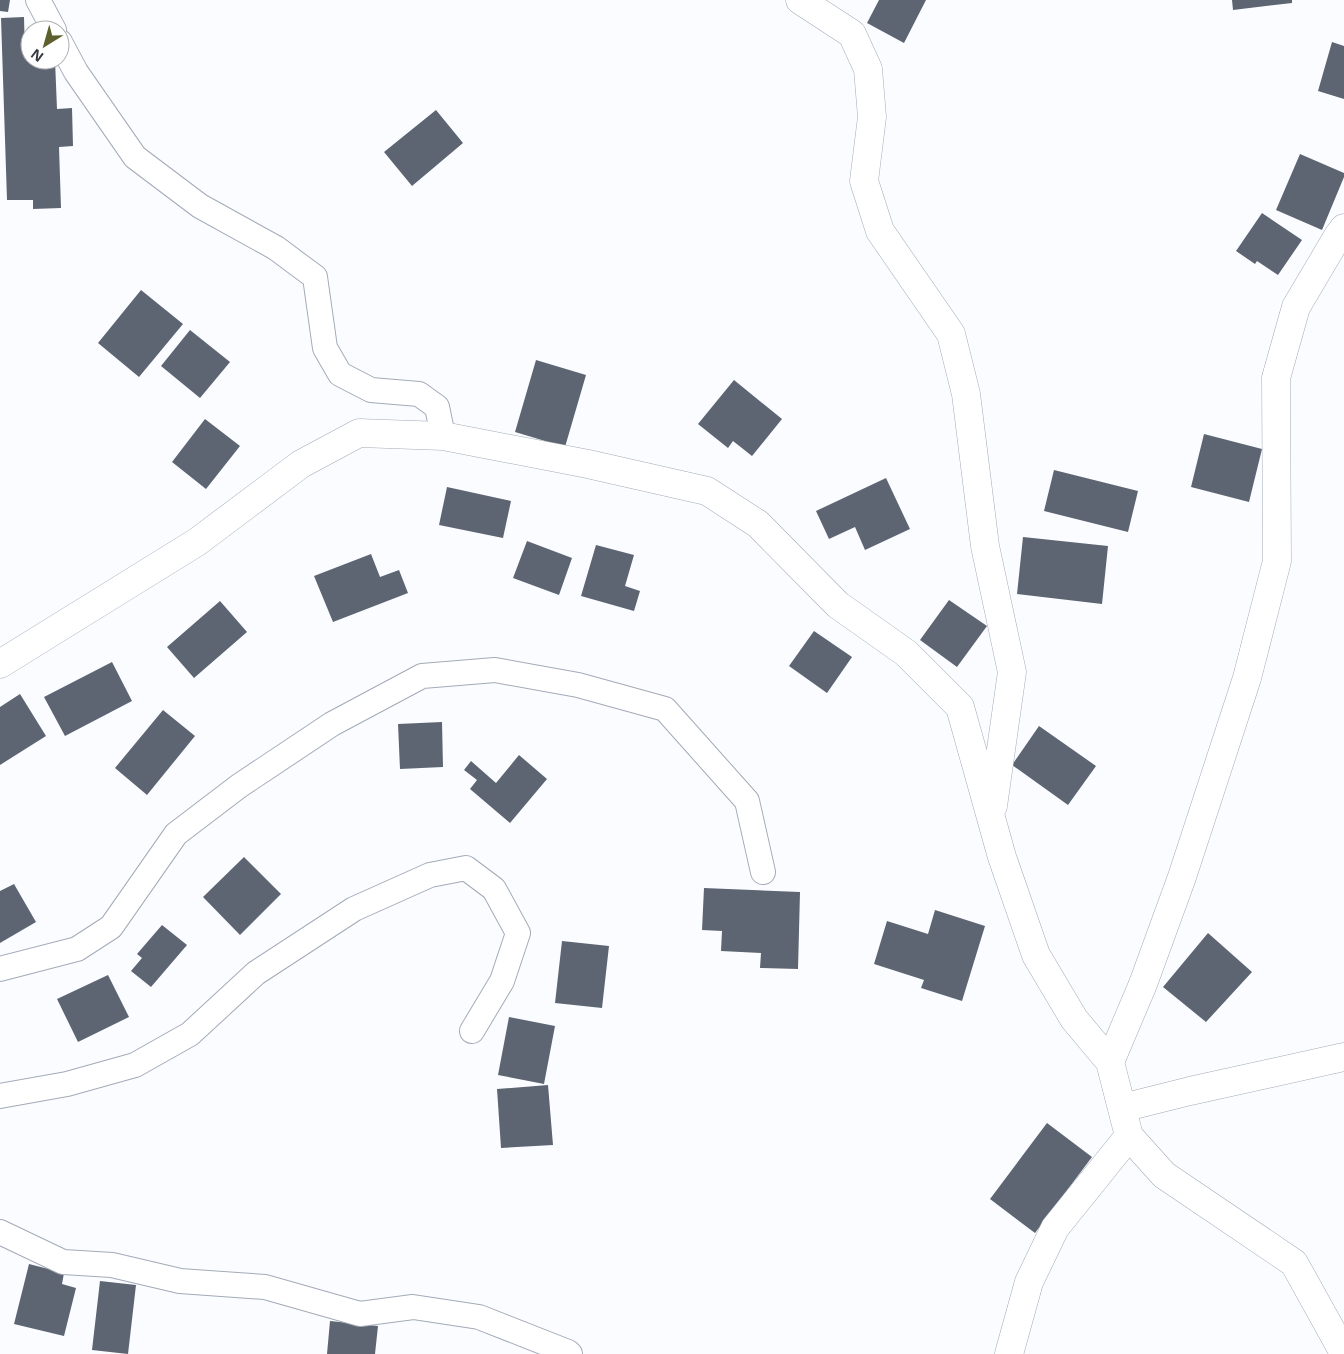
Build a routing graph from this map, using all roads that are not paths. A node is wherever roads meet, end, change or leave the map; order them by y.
1 (38, 0) edge
2 (800, 0) edge
3 (49, 20) edge
4 (70, 61) edge
5 (1344, 228) edge
6 (443, 436) junction
7 (0, 664) edge
8 (991, 818) junction
9 (763, 872) dead end
10 (0, 969) edge
11 (472, 1031) dead end
12 (1344, 1057) edge
13 (1110, 1062) junction
14 (0, 1096) edge
15 (1122, 1108) junction
16 (1129, 1136) junction
17 (0, 1232) edge
18 (1344, 1353) edge
19 (570, 1354) edge
20 (1009, 1354) edge

1 - 3 street
2 - 8 street
4 - 6 street
5 - 13 street
6 - 7 street
6 - 8 street
8 - 13 street
9 - 10 street
11 - 14 street
12 - 15 street
13 - 15 street
15 - 16 street
16 - 18 street
16 - 20 street
17 - 19 street

